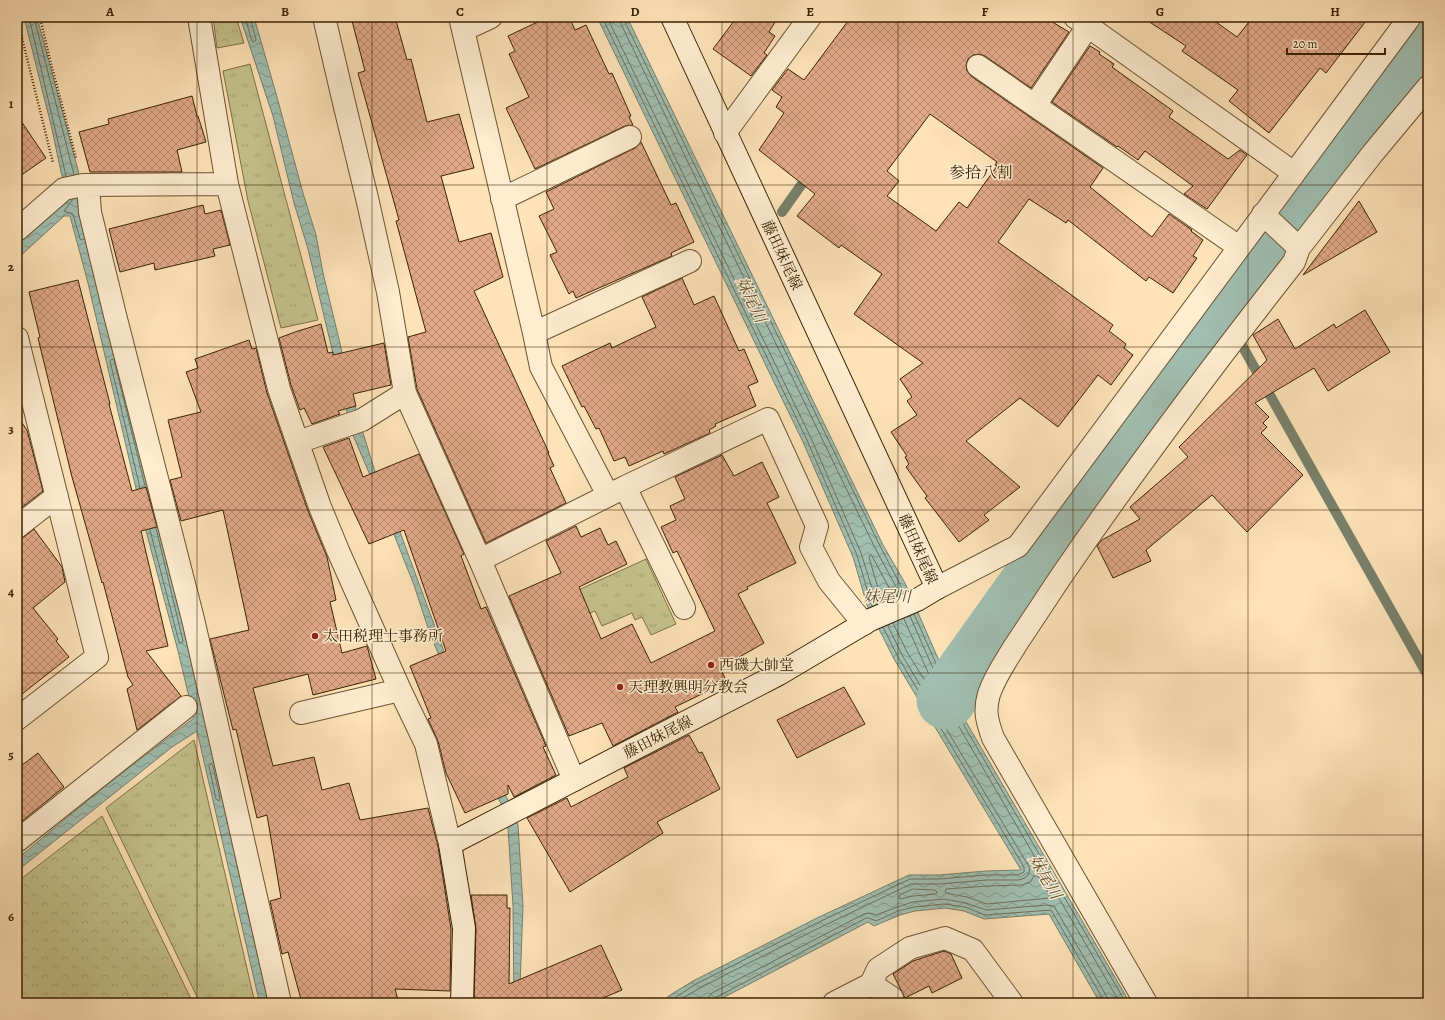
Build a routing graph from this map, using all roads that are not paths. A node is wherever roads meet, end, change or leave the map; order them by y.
1 (199, 17) edge
2 (324, 17) edge
3 (491, 17) edge
4 (672, 17) edge
5 (810, 17) edge
6 (1401, 20) edge
7 (1082, 22) edge
8 (462, 24) edge
9 (978, 66) dead end
10 (1428, 87) edge
11 (1035, 105) junction
12 (725, 133) junction
13 (630, 137) dead end
14 (1294, 173) junction
15 (227, 184) junction
16 (75, 187) junction
17 (502, 199) junction
18 (1269, 220) junction
19 (17, 230) edge
20 (1297, 246) junction
21 (1239, 247) junction
22 (690, 261) dead end
23 (534, 332) junction
24 (18, 348) edge
25 (405, 393) junction
26 (298, 442) junction
27 (617, 491) junction
28 (57, 496) junction
29 (17, 527) edge
30 (480, 560) junction
31 (938, 588) junction
32 (684, 608) dead end
33 (867, 622) junction
34 (400, 690) junction
35 (186, 707) dead end
36 (301, 713) dead end
37 (17, 719) edge
38 (574, 780) junction
39 (17, 841) edge
40 (450, 844) junction
41 (871, 984) junction
42 (280, 1003) edge
43 (462, 1003) edge
44 (834, 1003) edge
45 (893, 1003) edge
46 (1012, 1003) edge
47 (1146, 1003) edge

1 - 15 street
2 - 25 street
3 - 8 street
4 - 12 street, 藤田妹尾線
5 - 12 street
6 - 14 street
7 - 11 street
7 - 14 street
8 - 17 street
9 - 11 street
10 - 20 street
11 - 21 street
12 - 31 street, 藤田妹尾線
13 - 17 street
14 - 18 street
15 - 16 street
15 - 26 street
16 - 19 street
16 - 42 street
17 - 23 street
18 - 20 street
18 - 21 street
20 - 47 street
21 - 31 street
22 - 23 street
23 - 27 street
24 - 28 street
25 - 26 street
25 - 30 street
26 - 34 street
27 - 30 street
27 - 32 street
27 - 33 street
28 - 29 street
28 - 37 street
30 - 38 street
31 - 33 street, 藤田妹尾線
33 - 38 street, 藤田妹尾線
34 - 36 street
34 - 40 street
35 - 39 street
38 - 40 street, 藤田妹尾線
40 - 43 street
41 - 44 street
41 - 45 street
41 - 46 street

